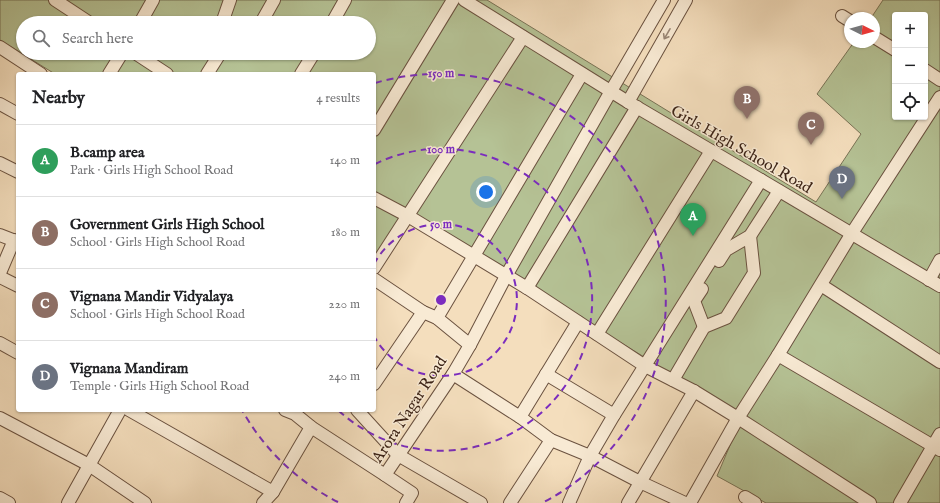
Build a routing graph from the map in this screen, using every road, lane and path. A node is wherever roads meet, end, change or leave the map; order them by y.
1 (55, 0) edge
2 (154, 0) edge
3 (230, 0) edge
4 (274, 0) edge
5 (346, 0) edge
6 (453, 0) edge
7 (464, 0) edge
8 (664, 0) edge
9 (686, 0) edge
10 (79, 16) edge
11 (144, 16) edge
12 (224, 16) edge
13 (266, 16) edge
14 (336, 16) edge
15 (523, 37) junction
16 (880, 41) edge
17 (0, 47) edge
18 (892, 48) edge
19 (16, 58) edge
20 (20, 60) edge
21 (118, 60) edge
22 (146, 60) edge
23 (217, 60) edge
24 (310, 60) edge
25 (38, 72) edge
26 (110, 72) edge
27 (164, 72) edge
28 (208, 72) edge
29 (302, 72) edge
30 (928, 72) edge
31 (582, 74) junction
32 (940, 80) edge
33 (611, 91) junction
34 (940, 97) edge
35 (0, 104) edge
36 (632, 105) junction
37 (16, 113) edge
38 (376, 127) edge
39 (711, 151) junction
40 (0, 164) edge
41 (16, 171) edge
42 (761, 180) junction
43 (779, 191) junction
44 (376, 199) edge
45 (408, 216) junction
46 (852, 234) junction
47 (0, 235) edge
48 (750, 236) junction
49 (16, 241) edge
50 (474, 256) junction
51 (940, 260) edge
52 (376, 265) edge
53 (0, 272) edge
54 (506, 276) junction
55 (0, 277) edge
56 (376, 280) edge
57 (929, 280) junction
58 (16, 285) edge
59 (820, 285) junction
60 (940, 286) edge
61 (527, 288) junction
62 (423, 312) junction
63 (437, 318) junction
64 (578, 322) junction
65 (704, 327) junction
66 (597, 334) junction
67 (0, 344) edge
68 (470, 345) junction
69 (16, 352) edge
70 (778, 356) junction
71 (940, 362) edge
72 (645, 366) junction
73 (453, 374) junction
74 (546, 374) junction
75 (673, 380) junction
76 (376, 381) edge
77 (694, 391) junction
78 (119, 412) edge
79 (133, 412) edge
80 (291, 412) edge
81 (359, 412) edge
82 (614, 415) junction
83 (0, 418) edge
84 (520, 418) junction
85 (738, 418) junction
86 (311, 427) junction
87 (940, 434) edge
88 (551, 440) junction
89 (936, 448) edge
90 (398, 455) junction
91 (590, 456) junction
92 (89, 465) junction
93 (385, 475) junction
94 (640, 482) junction
95 (273, 492) junction
96 (0, 498) edge
97 (9, 503) edge
98 (68, 503) edge
99 (145, 503) edge
100 (263, 503) edge
101 (406, 503) edge
102 (481, 503) edge
103 (510, 503) edge
104 (569, 503) edge
105 (628, 503) edge
106 (685, 503) edge
107 (690, 503) edge
108 (870, 503) edge
109 (900, 503) edge

1 - 10 street
2 - 11 street
3 - 12 street
4 - 13 street
5 - 14 street
6 - 38 street
7 - 15 street, Girls High School Road
8 - 33 street, Arora Nagar Road
9 -> 36 street
15 - 31 street, Girls High School Road
15 - 45 street
16 - 18 street
17 - 19 street
20 - 25 street
21 - 26 street
22 - 27 street
23 - 28 street
24 - 29 street
30 - 32 street
31 - 33 street, Girls High School Road
31 - 50 street
33 - 36 street, Girls High School Road
33 - 54 street, Arora Nagar Road
34 - 46 street
35 - 37 street
36 - 39 street, Girls High School Road
36 - 61 street
39 - 42 street, Girls High School Road
39 - 66 street
40 - 41 street
42 - 43 street, Girls High School Road
42 - 72 street
43 - 46 street, Girls High School Road
43 - 48 street
44 - 45 street
45 - 50 street
45 - 52 street
46 - 57 street, Girls High School Road
46 - 59 street
47 - 49 street
48 - 65 street
48 - 65 street
49 - 53 street
50 - 54 street
50 - 63 street
51 - 57 street
54 - 61 street
54 - 68 street, Arora Nagar Road
55 - 58 street
56 - 62 street
57 - 60 street, Girls High School Road
59 - 70 street
59 - 71 street
61 - 64 street
62 - 63 street
62 - 76 street
63 - 68 street
64 - 66 street
64 - 74 street
65 - 75 street
66 - 72 street
67 - 69 street
68 - 73 street, Arora Nagar Road
70 - 85 street
70 - 89 street
72 - 75 street
72 - 82 street
73 - 84 street
73 - 90 street, Arora Nagar Road
74 - 82 street
74 - 84 street
75 - 77 street
77 - 85 street
77 - 94 street
78 - 92 street
79 - 95 street
80 - 86 street
81 - 90 street
82 - 91 street
83 - 92 street
84 - 88 street
85 - 107 street
85 - 108 street
86 - 93 street
86 - 95 street
87 - 89 street
88 - 91 street
88 - 103 street
89 - 109 street
90 - 93 street, Arora Nagar Road
90 - 102 street
91 - 94 street
91 - 104 street
92 - 98 street
92 - 99 street
93 - 101 street, Arora Nagar Road
94 - 105 street
94 - 106 street
95 - 100 street
96 - 97 street

